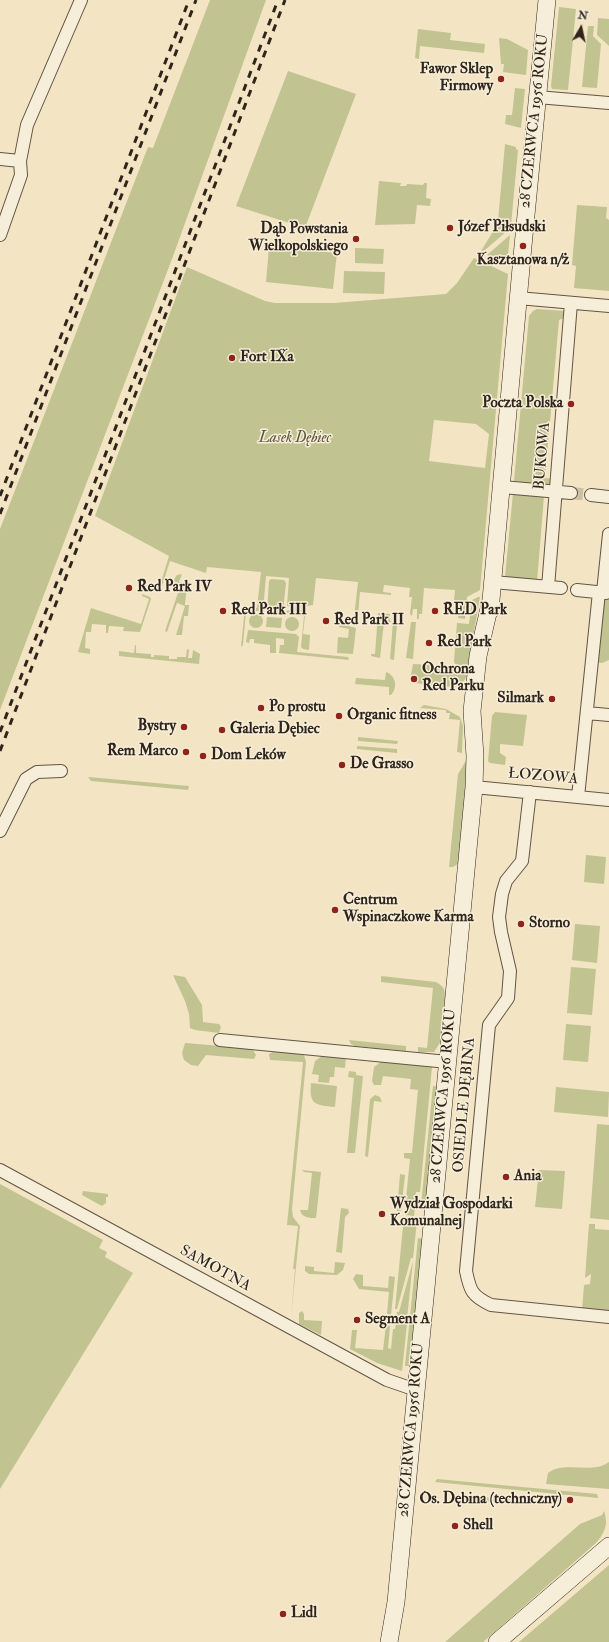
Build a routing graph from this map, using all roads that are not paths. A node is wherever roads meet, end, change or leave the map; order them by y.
1 (81, 0) edge
2 (547, 0) edge
3 (537, 97) junction
4 (609, 103) edge
5 (0, 159) edge
6 (20, 161) junction
7 (0, 235) edge
8 (518, 298) junction
9 (571, 303) junction
10 (609, 306) edge
11 (502, 487) junction
12 (556, 492) junction
13 (571, 493) tunnel mouth
14 (591, 495) tunnel mouth
15 (609, 497) edge
16 (609, 534) edge
17 (493, 582) junction
18 (548, 587) junction
19 (561, 588) dead end
20 (577, 590) dead end
21 (604, 592) edge
22 (587, 713) junction
23 (609, 715) edge
24 (61, 771) dead end
25 (474, 787) junction
26 (530, 792) junction
27 (578, 797) junction
28 (609, 800) edge
29 (0, 831) edge
30 (220, 1040) dead end
31 (448, 1062) junction
32 (0, 1170) edge
33 (609, 1317) edge
34 (416, 1390) junction
35 (609, 1546) edge
36 (396, 1602) junction
37 (389, 1642) edge
38 (397, 1642) edge
39 (497, 1642) edge

1 - 6 street
2 - 3 street, 28 CZERWCA 1956 ROKU
3 - 4 street
3 - 8 street, 28 CZERWCA 1956 ROKU
5 - 6 street
6 - 7 street
8 - 9 street
8 - 11 street, 28 CZERWCA 1956 ROKU
9 - 10 street
9 - 12 street, BUKOWA
11 - 12 street
11 - 17 street, 28 CZERWCA 1956 ROKU
12 - 13 street
12 - 18 street, BUKOWA
14 - 15 street
16 - 21 street
17 - 18 street
17 - 25 street, 28 CZERWCA 1956 ROKU
18 - 19 street
20 - 21 street
21 - 22 street
22 - 23 street
22 - 27 street
24 - 29 street
25 - 26 street, ŁOZOWA
25 - 31 street, 28 CZERWCA 1956 ROKU
26 - 27 street, ŁOZOWA
26 - 33 street, OSIEDLE DĘBINA
27 - 28 street, ŁOZOWA
30 - 31 street
31 - 34 street, 28 CZERWCA 1956 ROKU
32 - 34 street, SAMOTNA
34 - 36 street, 28 CZERWCA 1956 ROKU
35 - 39 street
36 - 37 street, 28 CZERWCA 1956 ROKU
36 - 38 street, 28 CZERWCA 1956 ROKU

